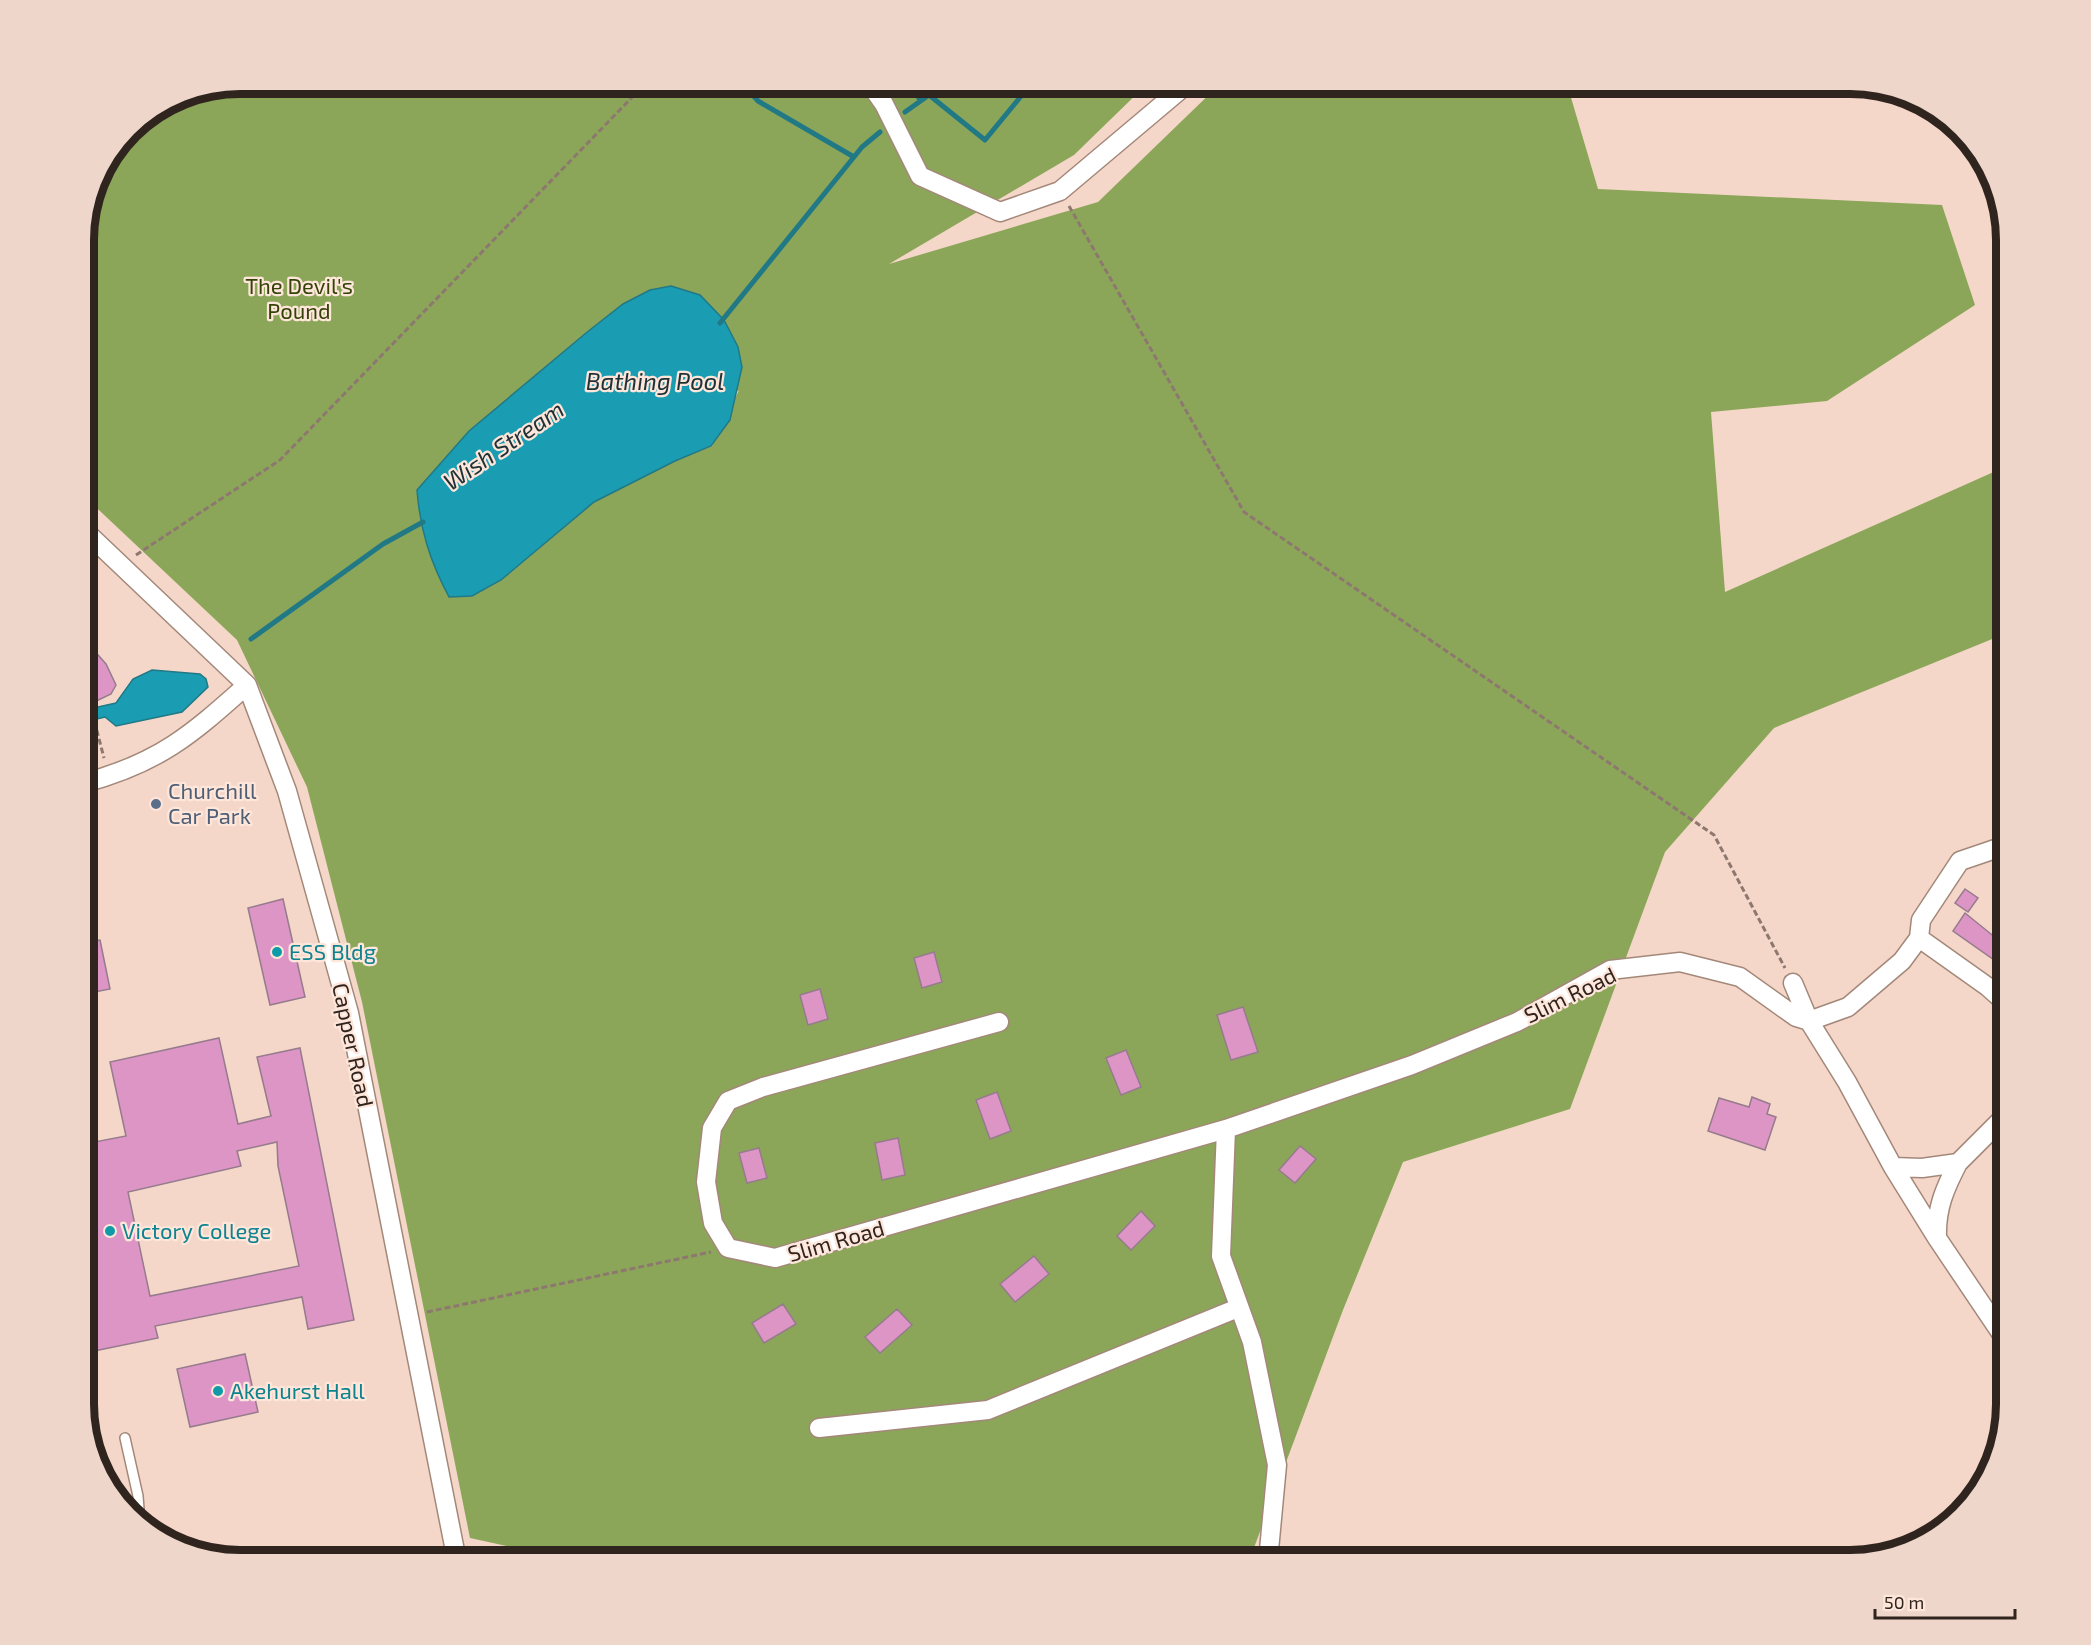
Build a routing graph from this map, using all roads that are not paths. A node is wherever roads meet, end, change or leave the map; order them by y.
1 (1175, 94) edge
2 (877, 95) edge
3 (95, 540) edge
4 (247, 685) junction
5 (95, 780) edge
6 (1996, 849) edge
7 (1919, 938) junction
8 (1793, 983) road end
9 (1996, 994) edge
10 (1809, 1021) junction
11 (999, 1022) dead end
12 (1996, 1125) edge
13 (1226, 1129) junction
14 (1958, 1163) junction
15 (1893, 1167) junction
16 (1937, 1238) junction
17 (1238, 1308) junction
18 (1996, 1326) edge
19 (819, 1428) dead end
20 (125, 1438) dead end
21 (139, 1510) edge
22 (455, 1550) edge
23 (1269, 1550) edge

1 - 2 street
3 - 4 street, Capper Road
4 - 5 street
4 - 22 street, Capper Road
6 - 7 street
7 - 9 street
7 - 10 street
8 - 10 street
10 - 13 street, Slim Road
10 - 15 street
11 - 13 street, Slim Road
12 - 14 street
13 - 17 street
14 - 15 street
14 - 16 street
15 - 16 street
16 - 18 street
17 - 19 street
17 - 23 street
20 - 21 lane

